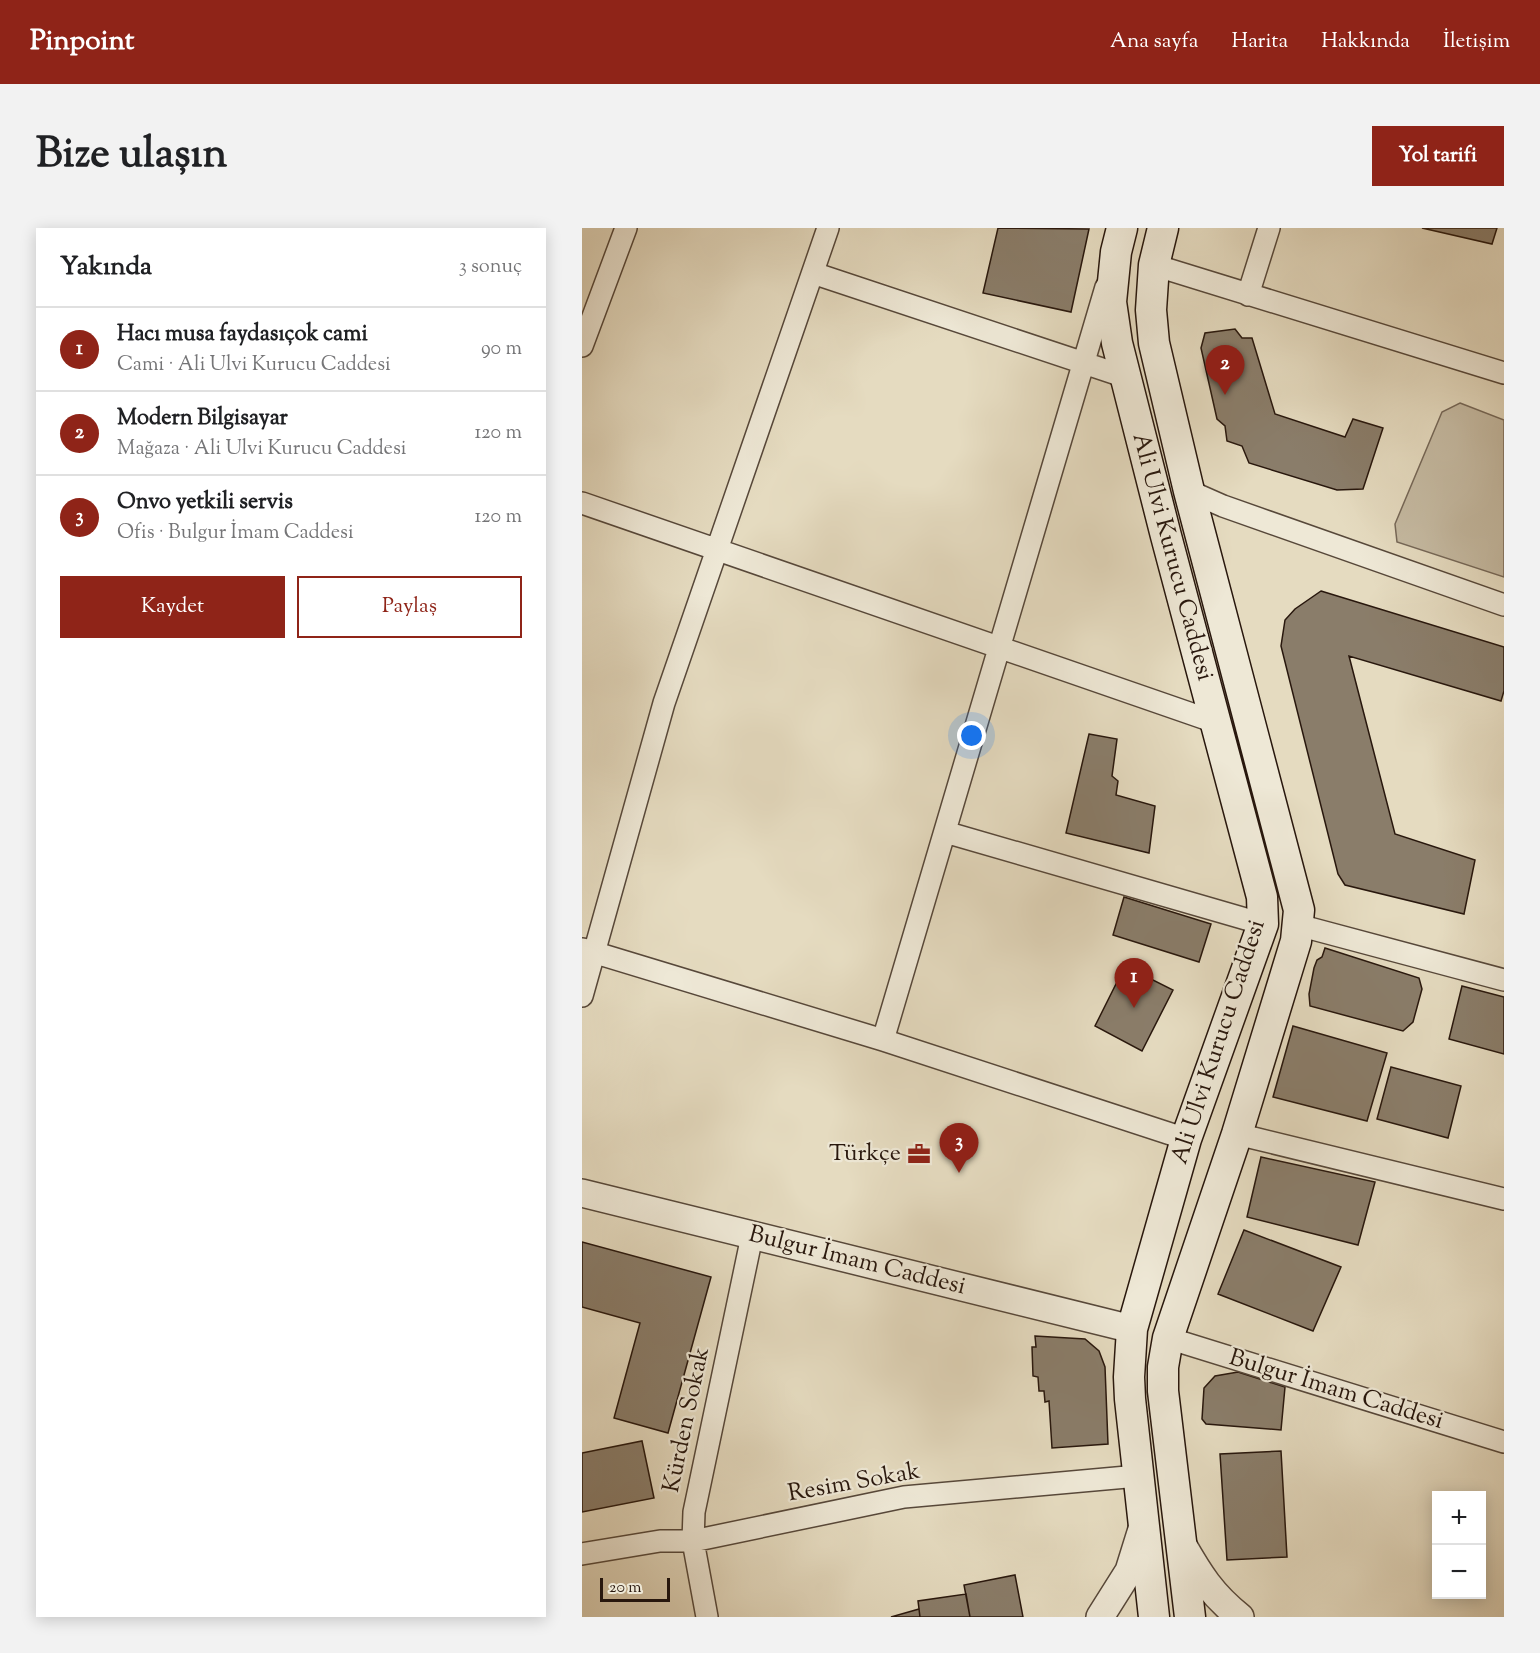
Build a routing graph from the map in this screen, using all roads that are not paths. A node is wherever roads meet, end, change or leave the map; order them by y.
1 (626, 228) edge
2 (828, 228) edge
3 (1163, 228) edge
4 (1269, 228) edge
5 (1119, 240) edge
6 (1154, 265) junction
7 (813, 273) junction
8 (1248, 295) junction
9 (586, 323) edge
10 (582, 346) edge
11 (1083, 363) junction
12 (1504, 373) edge
13 (1126, 377) junction
14 (1189, 492) junction
15 (582, 503) edge
16 (717, 551) junction
17 (1504, 604) edge
18 (999, 648) junction
19 (1215, 722) junction
20 (945, 831) junction
21 (1263, 924) junction
22 (1298, 925) junction
23 (588, 951) edge
24 (1504, 979) edge
25 (582, 996) edge
26 (883, 1040) junction
27 (1237, 1134) junction
28 (1186, 1139) junction
29 (582, 1193) edge
30 (1504, 1199) edge
31 (752, 1236) junction
32 (1132, 1329) junction
33 (1168, 1338) junction
34 (1504, 1442) edge
35 (1138, 1476) junction
36 (1144, 1522) junction
37 (693, 1541) junction
38 (1182, 1544) junction
39 (582, 1554) edge
40 (707, 1617) edge
41 (1100, 1617) edge
42 (1154, 1617) edge
43 (1190, 1617) edge
44 (1240, 1617) edge

1 - 9 street
2 - 7 street
3 - 6 main road, Ali Ulvi Kurucu Caddesi
4 - 8 street
5 - 11 street
5 - 13 main road, Ali Ulvi Kurucu Caddesi
6 - 8 street
6 - 14 main road, Ali Ulvi Kurucu Caddesi
7 - 11 street
7 - 16 street
8 - 12 street
9 - 10 street
11 - 13 street
11 - 18 street
13 - 19 main road, Ali Ulvi Kurucu Caddesi
14 - 17 street
14 - 22 main road, Ali Ulvi Kurucu Caddesi
15 - 16 street
16 - 18 street
16 - 23 street
18 - 19 street
18 - 20 street
19 - 21 main road, Ali Ulvi Kurucu Caddesi
20 - 21 street
20 - 26 street
21 - 28 main road, Ali Ulvi Kurucu Caddesi
22 - 24 street
22 - 27 main road, Ali Ulvi Kurucu Caddesi
23 - 25 street
23 - 26 street
26 - 28 street
27 - 30 street
27 - 33 main road, Ali Ulvi Kurucu Caddesi
28 - 32 main road, Ali Ulvi Kurucu Caddesi
29 - 31 street, Bulgur İmam Caddesi
31 - 32 street, Bulgur İmam Caddesi
31 - 37 street, Kürden Sokak
32 - 35 main road, Ali Ulvi Kurucu Caddesi
33 - 34 street, Bulgur İmam Caddesi
33 - 38 main road, Ali Ulvi Kurucu Caddesi
35 - 36 main road, Ali Ulvi Kurucu Caddesi
35 - 37 street, Resim Sokak
36 - 41 street
36 - 42 main road, Ali Ulvi Kurucu Caddesi
37 - 39 street, Resim Sokak
37 - 40 street, Kürden Sokak
38 - 43 main road, Ali Ulvi Kurucu Caddesi
38 - 44 street

